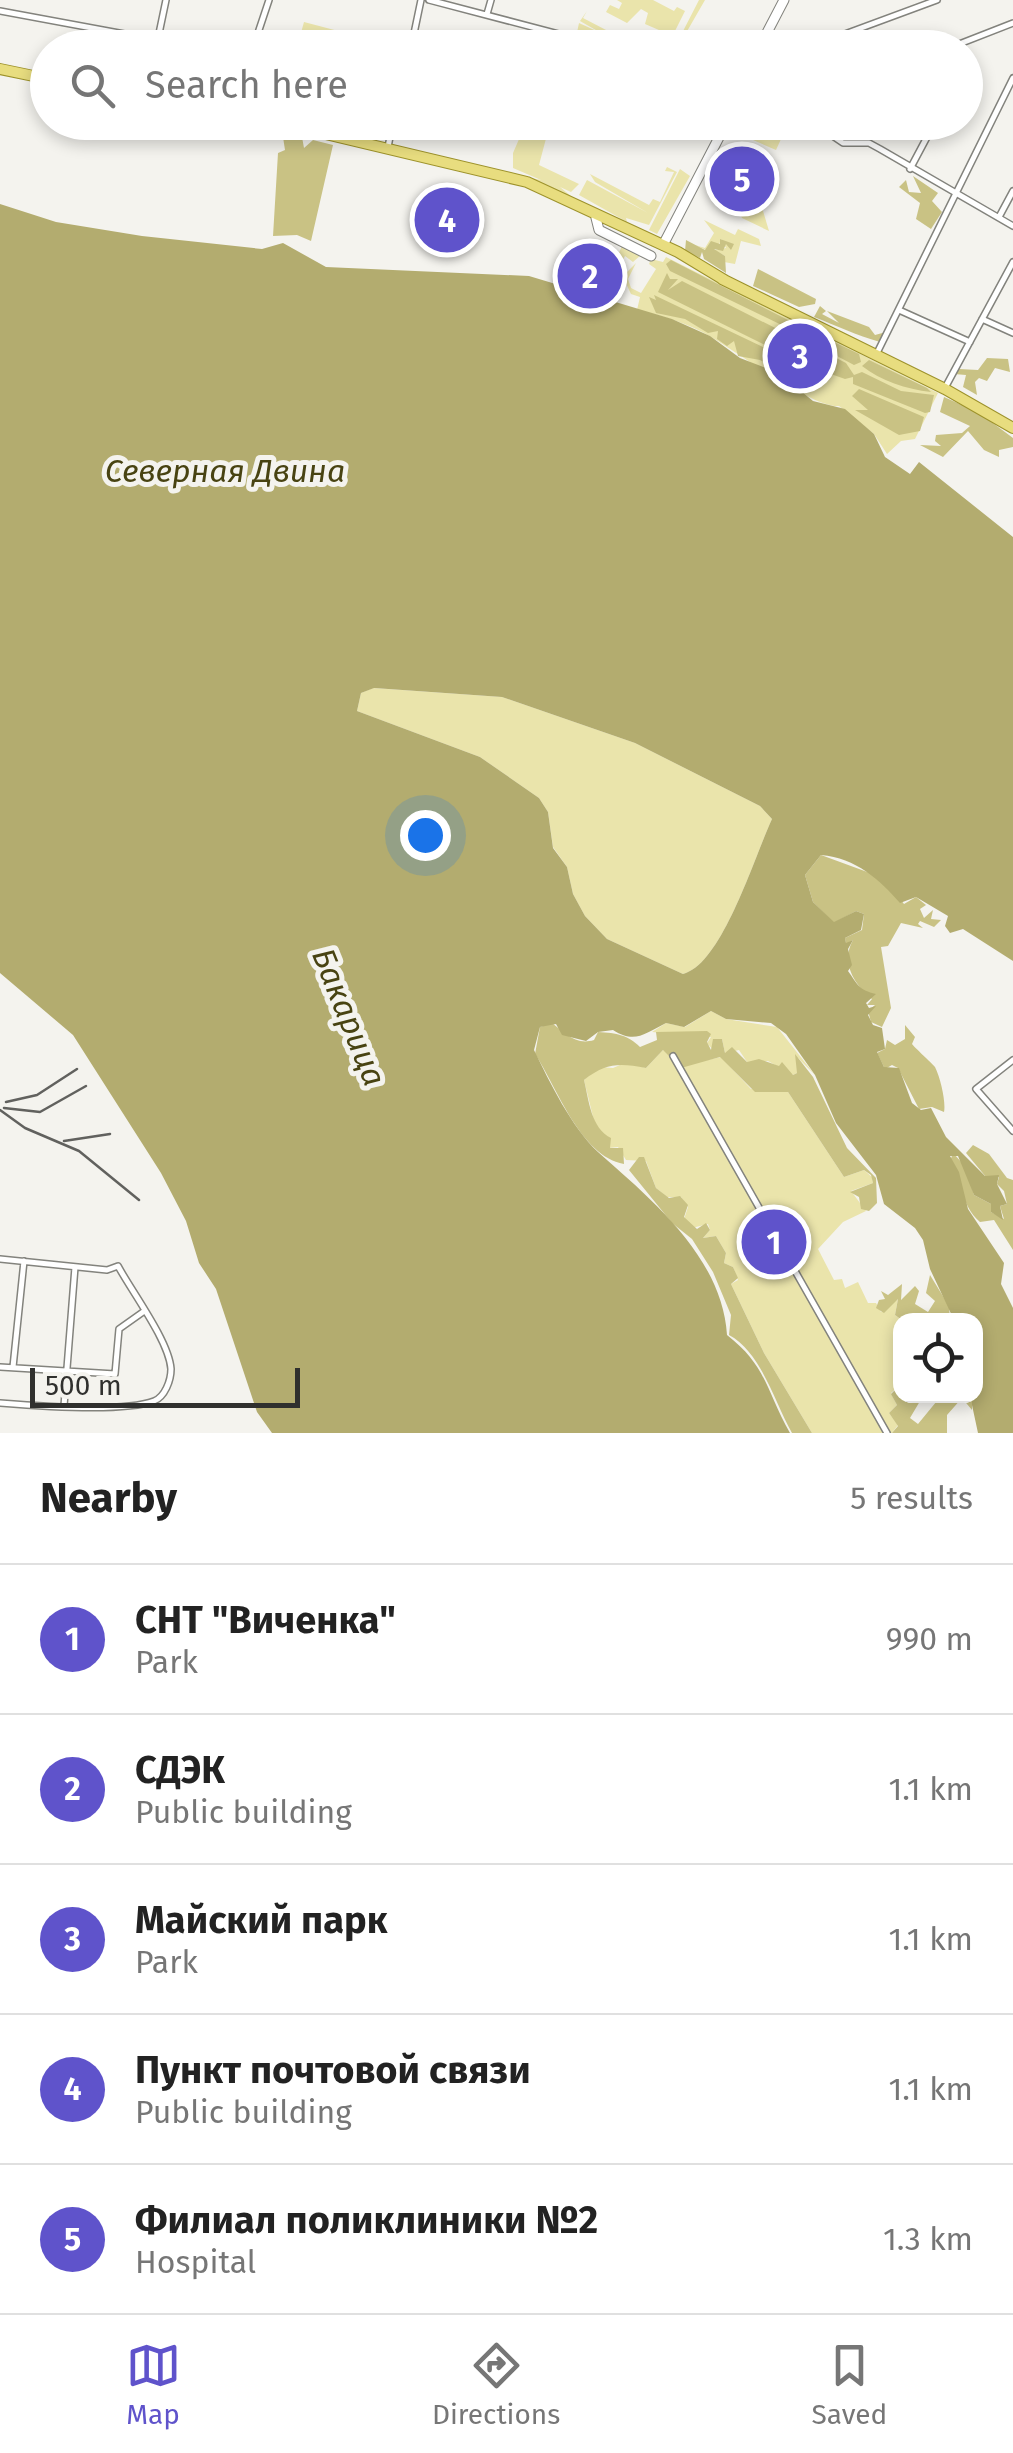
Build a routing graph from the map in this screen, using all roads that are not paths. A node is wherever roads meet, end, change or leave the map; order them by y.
1 (166, 0) edge
2 (269, 0) edge
3 (421, 0) edge
4 (429, 0) edge
5 (491, 0) edge
6 (786, 0) edge
7 (937, 0) edge
8 (0, 11) edge
9 (487, 14) junction
10 (1013, 23) edge
11 (107, 30) edge
12 (160, 30) edge
13 (259, 30) edge
14 (415, 30) edge
15 (546, 30) edge
16 (771, 30) edge
17 (856, 30) edge
18 (983, 35) edge
19 (0, 66) edge
20 (30, 72) edge
21 (1013, 78) edge
22 (983, 136) edge
23 (338, 140) edge
24 (347, 140) edge
25 (389, 140) edge
26 (715, 140) edge
27 (839, 140) edge
28 (924, 140) edge
29 (981, 140) edge
30 (387, 150) junction
31 (910, 169) junction
32 (1013, 191) edge
33 (954, 193) junction
34 (999, 218) junction
35 (1013, 226) edge
36 (658, 248) junction
37 (1013, 262) edge
38 (899, 310) junction
39 (982, 319) junction
40 (1013, 333) edge
41 (970, 342) junction
42 (876, 355) junction
43 (945, 389) junction
44 (1013, 428) edge
45 (674, 1056) dead end
46 (1013, 1060) edge
47 (1013, 1131) edge
48 (0, 1259) edge
49 (24, 1261) junction
50 (74, 1267) junction
51 (143, 1312) junction
52 (0, 1367) edge
53 (13, 1367) junction
54 (65, 1372) junction
55 (0, 1404) edge
56 (64, 1406) junction
57 (886, 1433) edge

1 - 12 street
2 - 13 street
3 - 14 street
4 - 9 street
5 - 9 street
6 - 16 main road
7 - 17 street
8 - 11 street
9 - 15 street
10 - 18 street
19 - 20 main road
21 - 22 street
23 - 30 main road
24 - 30 main road
25 - 30 street
26 - 36 main road
27 - 31 street
28 - 31 street
29 - 33 street
30 - 36 main road
31 - 33 street
32 - 34 street
33 - 34 street
33 - 38 street
34 - 35 street
36 - 42 main road
37 - 39 street
38 - 41 street
38 - 42 street
39 - 40 street
39 - 41 street
41 - 43 street
42 - 43 main road
43 - 44 main road
45 - 57 street
46 - 47 street
48 - 49 street
49 - 50 street
49 - 53 street
50 - 51 street
50 - 54 street
51 - 54 street
51 - 56 street
52 - 53 street
53 - 54 street
54 - 56 street
55 - 56 street

